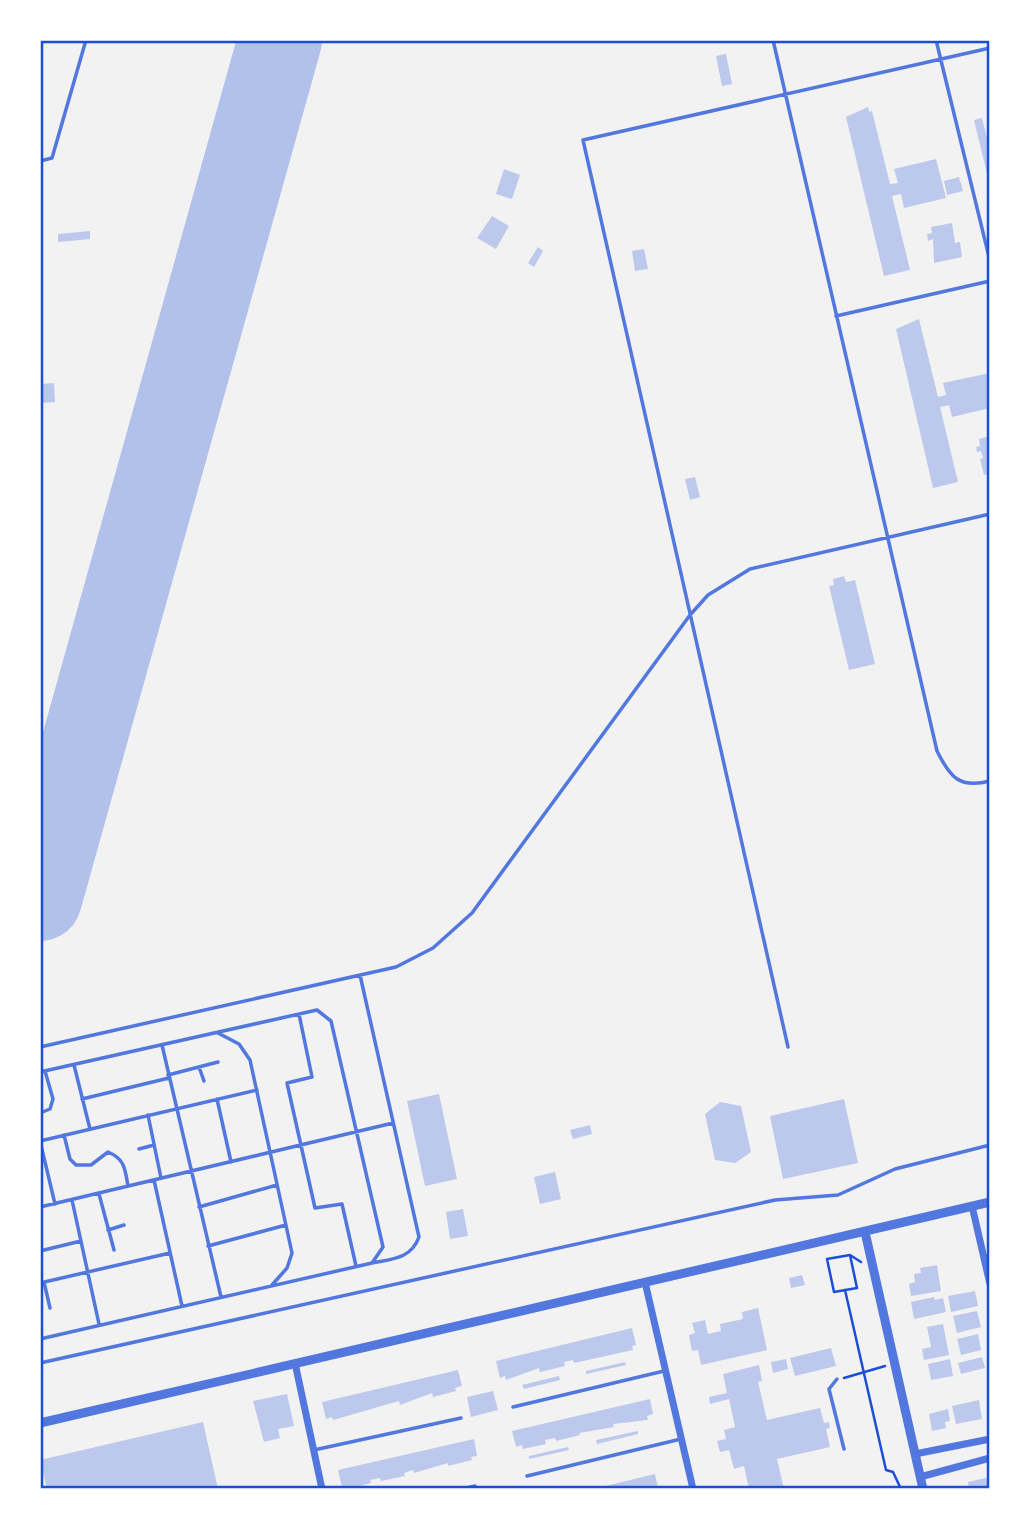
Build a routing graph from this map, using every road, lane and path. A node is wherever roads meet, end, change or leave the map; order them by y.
1 (86, 40) edge
2 (773, 40) edge
3 (936, 40) edge
4 (990, 48) edge
5 (940, 59) junction
6 (786, 95) junction
7 (40, 160) edge
8 (990, 261) edge
9 (990, 281) edge
10 (836, 316) junction
11 (990, 514) edge
12 (888, 538) junction
13 (690, 615) junction
14 (990, 781) edge
15 (360, 975) junction
16 (299, 1014) junction
17 (216, 1032) junction
18 (162, 1045) junction
19 (40, 1047) edge
20 (788, 1047) dead end
21 (218, 1062) dead end
22 (74, 1065) junction
23 (199, 1067) junction
24 (43, 1072) edge
25 (169, 1076) junction
26 (204, 1081) dead end
27 (257, 1090) junction
28 (82, 1099) junction
29 (216, 1099) junction
30 (176, 1109) junction
31 (40, 1113) edge
32 (148, 1115) junction
33 (393, 1123) junction
34 (90, 1129) junction
35 (357, 1133) junction
36 (64, 1135) junction
37 (40, 1141) edge
38 (155, 1145) junction
39 (990, 1145) edge
40 (301, 1146) junction
41 (139, 1149) dead end
42 (271, 1153) junction
43 (231, 1162) junction
44 (47, 1172) junction
45 (190, 1172) junction
46 (40, 1173) edge
47 (161, 1179) junction
48 (154, 1181) junction
49 (277, 1185) junction
50 (128, 1187) junction
51 (99, 1194) junction
52 (72, 1200) junction
53 (990, 1202) edge
54 (55, 1204) junction
55 (972, 1206) junction
56 (40, 1207) edge
57 (198, 1207) junction
58 (124, 1225) dead end
59 (286, 1225) junction
60 (108, 1230) junction
61 (865, 1232) junction
62 (81, 1241) junction
63 (208, 1246) junction
64 (114, 1250) dead end
65 (40, 1251) edge
66 (170, 1253) junction
67 (850, 1255) junction
68 (871, 1259) junction
69 (372, 1263) junction
70 (356, 1266) junction
71 (88, 1272) junction
72 (42, 1282) edge
73 (645, 1282) junction
74 (990, 1284) edge
75 (272, 1286) junction
76 (845, 1290) junction
77 (220, 1297) junction
78 (182, 1306) junction
79 (50, 1308) dead end
80 (100, 1325) junction
81 (40, 1339) edge
82 (40, 1363) edge
83 (295, 1363) junction
84 (894, 1364) junction
85 (665, 1370) junction
86 (864, 1372) junction
87 (837, 1379) joint
88 (513, 1407) dead end
89 (461, 1418) dead end
90 (40, 1423) edge
91 (681, 1439) junction
92 (990, 1439) edge
93 (314, 1450) junction
94 (844, 1450) dead end
95 (915, 1454) junction
96 (990, 1458) edge
97 (527, 1476) dead end
98 (920, 1477) junction
99 (475, 1486) dead end
100 (322, 1489) edge
101 (462, 1489) edge
102 (693, 1489) edge
103 (901, 1489) edge
104 (923, 1489) edge

1 - 7 lane
2 - 6 lane
3 - 5 lane
4 - 5 lane
5 - 6 lane
5 - 8 lane
6 - 10 lane
6 - 13 lane
9 - 10 lane
10 - 12 lane
11 - 12 lane
12 - 13 lane
12 - 14 lane
13 - 15 lane
13 - 20 lane
15 - 19 lane
15 - 33 lane
16 - 17 lane
16 - 35 lane
16 - 40 lane
17 - 18 lane
17 - 27 lane
18 - 22 lane
18 - 25 lane
21 - 23 lane
22 - 24 lane
22 - 28 lane
23 - 25 lane
23 - 26 lane
24 - 31 lane
25 - 28 lane
25 - 30 lane
27 - 29 lane
27 - 42 lane
28 - 34 lane
29 - 30 lane
29 - 43 lane
30 - 32 lane
30 - 45 lane
32 - 34 lane
32 - 38 lane
33 - 35 lane
33 - 69 lane
34 - 36 lane
35 - 40 lane
35 - 69 lane
36 - 37 lane
36 - 50 lane
37 - 44 lane
38 - 41 lane
38 - 47 lane
39 - 82 lane
40 - 42 lane
40 - 70 lane
42 - 43 lane
42 - 49 lane
43 - 45 lane
44 - 46 lane
44 - 54 lane
45 - 47 lane
45 - 57 lane
47 - 48 lane
48 - 50 lane
48 - 66 lane
49 - 57 lane
49 - 59 lane
50 - 51 lane
51 - 52 lane
51 - 60 lane
52 - 54 lane
52 - 62 lane
53 - 55 street
54 - 56 lane
55 - 61 street
55 - 74 street
57 - 63 lane
58 - 60 lane
59 - 63 lane
59 - 75 lane
60 - 64 lane
61 - 68 street
61 - 73 street
62 - 65 lane
62 - 71 lane
63 - 77 lane
66 - 71 lane
66 - 78 lane
67 - 68 path
67 - 76 path
67 - 76 path
68 - 84 street
69 - 70 lane
70 - 75 lane
71 - 72 lane
71 - 80 lane
72 - 79 lane
73 - 83 street
73 - 85 street
75 - 77 lane
76 - 86 path
77 - 78 lane
78 - 80 lane
80 - 81 lane
83 - 90 street
83 - 93 street
84 - 86 path
84 - 95 street
85 - 88 lane
85 - 91 street
86 - 87 path
86 - 103 path
87 - 94 lane
89 - 93 lane
91 - 97 lane
91 - 102 street
92 - 95 street
93 - 100 street
95 - 98 street
96 - 98 street
98 - 104 street
99 - 101 lane

